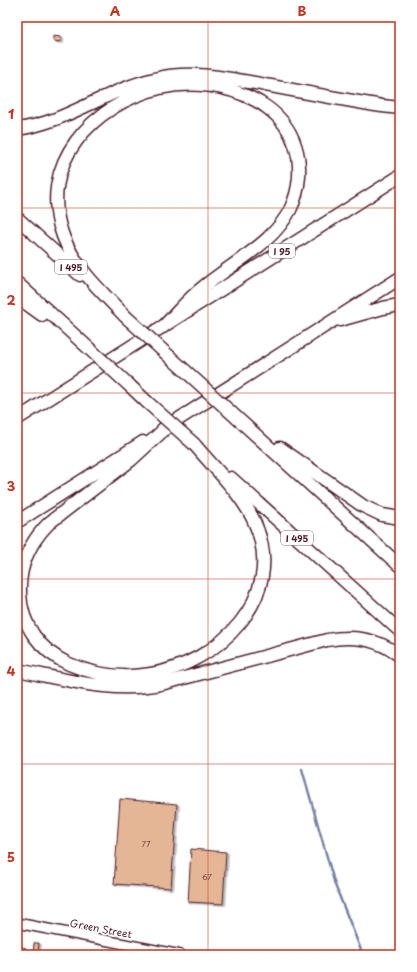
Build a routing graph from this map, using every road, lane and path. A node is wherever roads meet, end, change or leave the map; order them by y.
1 (400, 108) edge
2 (17, 129) edge
3 (400, 176) edge
4 (17, 218) edge
5 (400, 278) edge
6 (17, 283) edge
7 (17, 297) edge
8 (400, 305) edge
9 (125, 316) junction
10 (328, 324) junction
11 (163, 327) junction
12 (83, 343) junction
13 (237, 418) junction
14 (17, 419) edge
15 (168, 426) junction
16 (194, 444) junction
17 (400, 518) edge
18 (17, 522) edge
19 (400, 566) edge
20 (400, 631) edge
21 (400, 656) edge
22 (17, 670) edge
23 (17, 923) edge
24 (181, 955) edge

1 - 2 highway
3 - 11 highway, I 95
4 - 9 highway, I 495
5 - 10 highway
6 - 12 highway, I 495
7 - 12 highway
8 - 10 highway
9 - 11 highway
9 - 13 highway, I 495, bridge
10 - 15 highway
11 - 14 highway, I 95
12 - 16 highway, I 495, bridge
13 - 17 highway
13 - 19 highway, I 495
15 - 16 highway
15 - 18 highway
16 - 20 highway, I 495
21 - 22 highway
23 - 24 main road, Green Street

